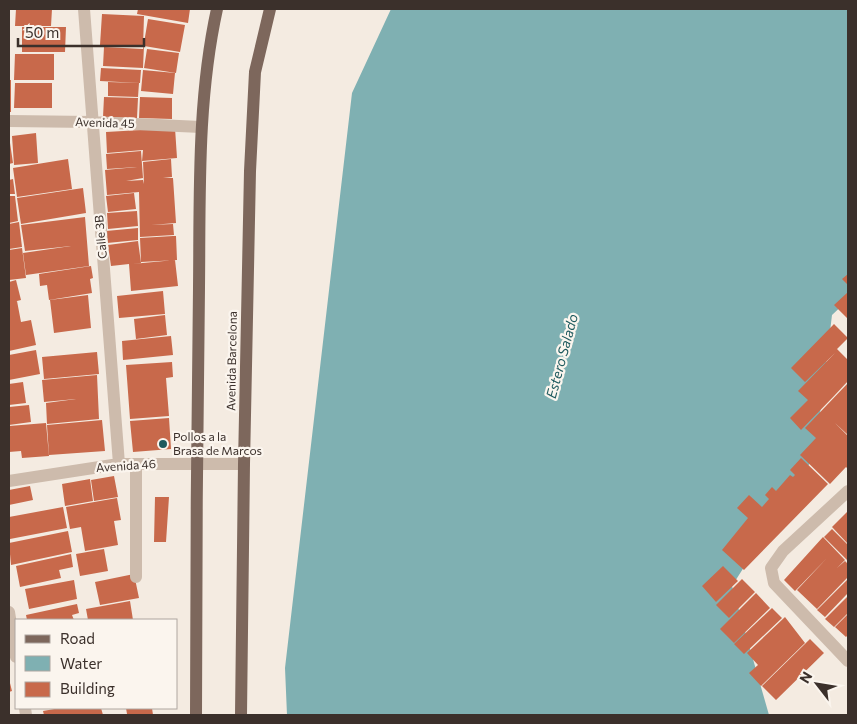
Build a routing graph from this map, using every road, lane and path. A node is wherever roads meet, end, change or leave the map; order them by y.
1 (84, 9) edge
2 (218, 9) edge
3 (270, 9) edge
4 (9, 121) edge
5 (91, 122) junction
6 (201, 127) junction
7 (196, 463) junction
8 (119, 464) junction
9 (136, 464) junction
10 (244, 464) junction
11 (9, 481) edge
12 (848, 491) edge
13 (136, 577) dead end
14 (9, 612) edge
15 (15, 651) edge
16 (848, 661) edge
17 (196, 715) edge
18 (241, 715) edge

1 - 5 street, Calle 3B
2 - 6 main road
3 - 10 main road, Avenida Barcelona
4 - 5 street, Avenida 45
5 - 6 street, Avenida 45
5 - 8 street, Calle 3B
6 - 7 main road
7 - 9 street, Avenida 46
7 - 10 street, Avenida 46
7 - 17 main road
8 - 9 street, Avenida 46
8 - 11 street, Avenida 46
9 - 13 street
10 - 18 main road, Avenida Barcelona
12 - 16 street
14 - 15 street

